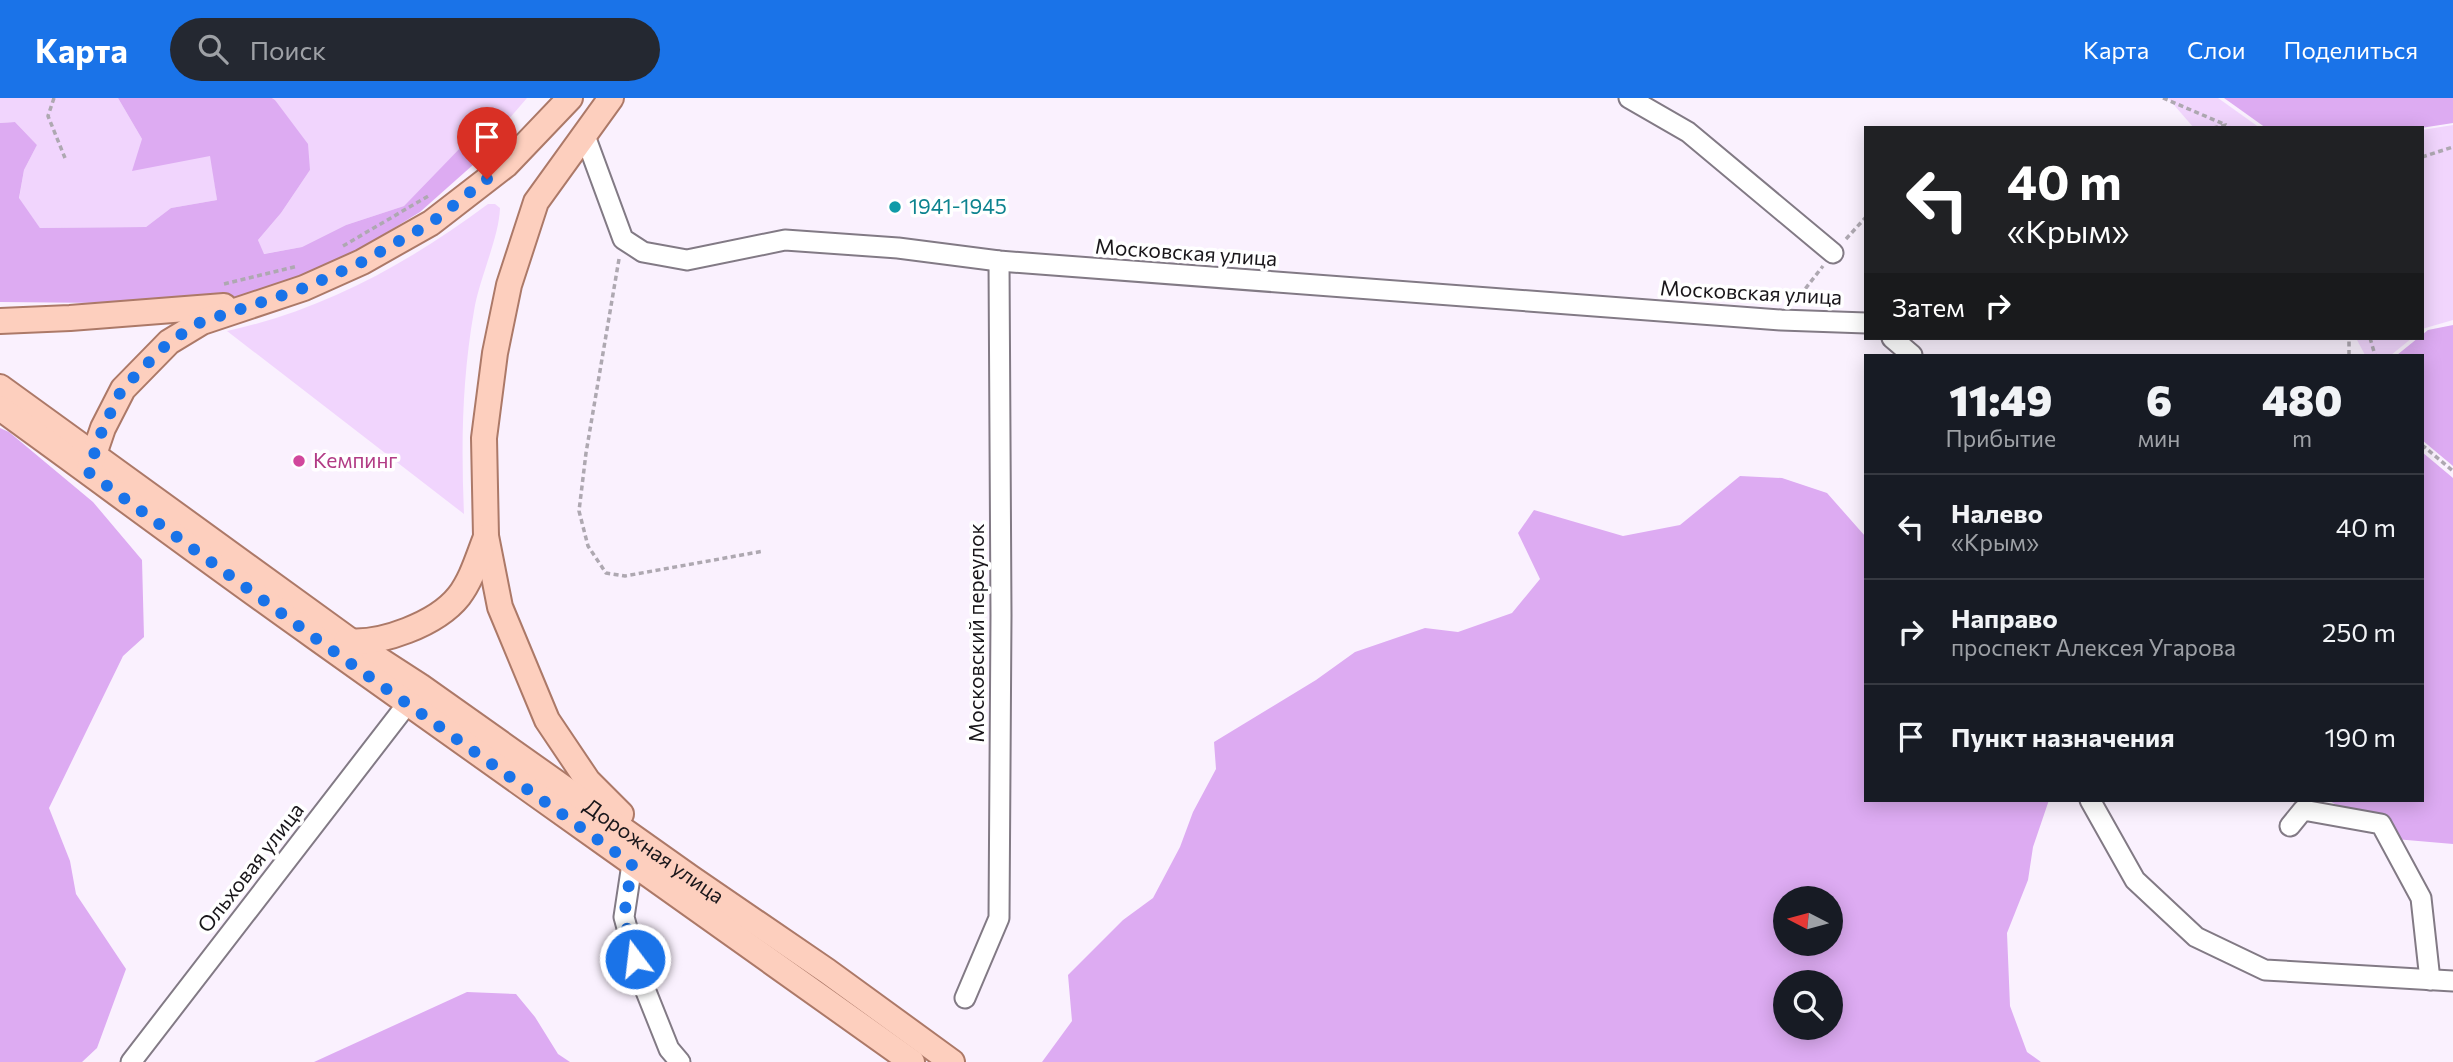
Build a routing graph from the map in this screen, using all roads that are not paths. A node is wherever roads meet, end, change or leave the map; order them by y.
1 (611, 98) edge
2 (1629, 98) edge
3 (565, 105) edge
4 (584, 133) junction
5 (1833, 253) road end
6 (999, 261) junction
7 (253, 303) junction
8 (0, 321) edge
9 (1864, 323) edge
10 (1894, 340) edge
11 (1911, 354) edge
12 (0, 387) edge
13 (0, 408) edge
14 (91, 463) junction
15 (486, 536) junction
16 (315, 638) junction
17 (352, 642) junction
18 (408, 703) junction
19 (2091, 802) edge
20 (2290, 826) dead end
21 (632, 864) junction
22 (691, 878) junction
23 (2430, 980) junction
24 (2453, 981) edge
25 (965, 998) dead end
26 (131, 1062) edge
27 (680, 1062) edge
28 (912, 1062) edge
29 (952, 1062) edge

1 - 4 main road
2 - 5 street
3 - 4 main road
3 - 7 main road
4 - 6 street, Московская улица
4 - 15 main road
6 - 9 street, Московская улица
6 - 25 street, Московский переулок
7 - 8 main road
7 - 14 main road
10 - 11 street
12 - 14 main road
13 - 14 main road
14 - 16 main road, Дорожная улица
14 - 17 main road, Дорожная улица
15 - 17 main road
15 - 22 main road
16 - 17 main road
16 - 18 main road, Дорожная улица
17 - 22 main road, Дорожная улица
18 - 21 main road, Дорожная улица
18 - 26 street, Ольховая улица
19 - 23 street
20 - 23 street
21 - 27 street
21 - 28 main road, Дорожная улица
22 - 29 main road, Дорожная улица
23 - 24 street

